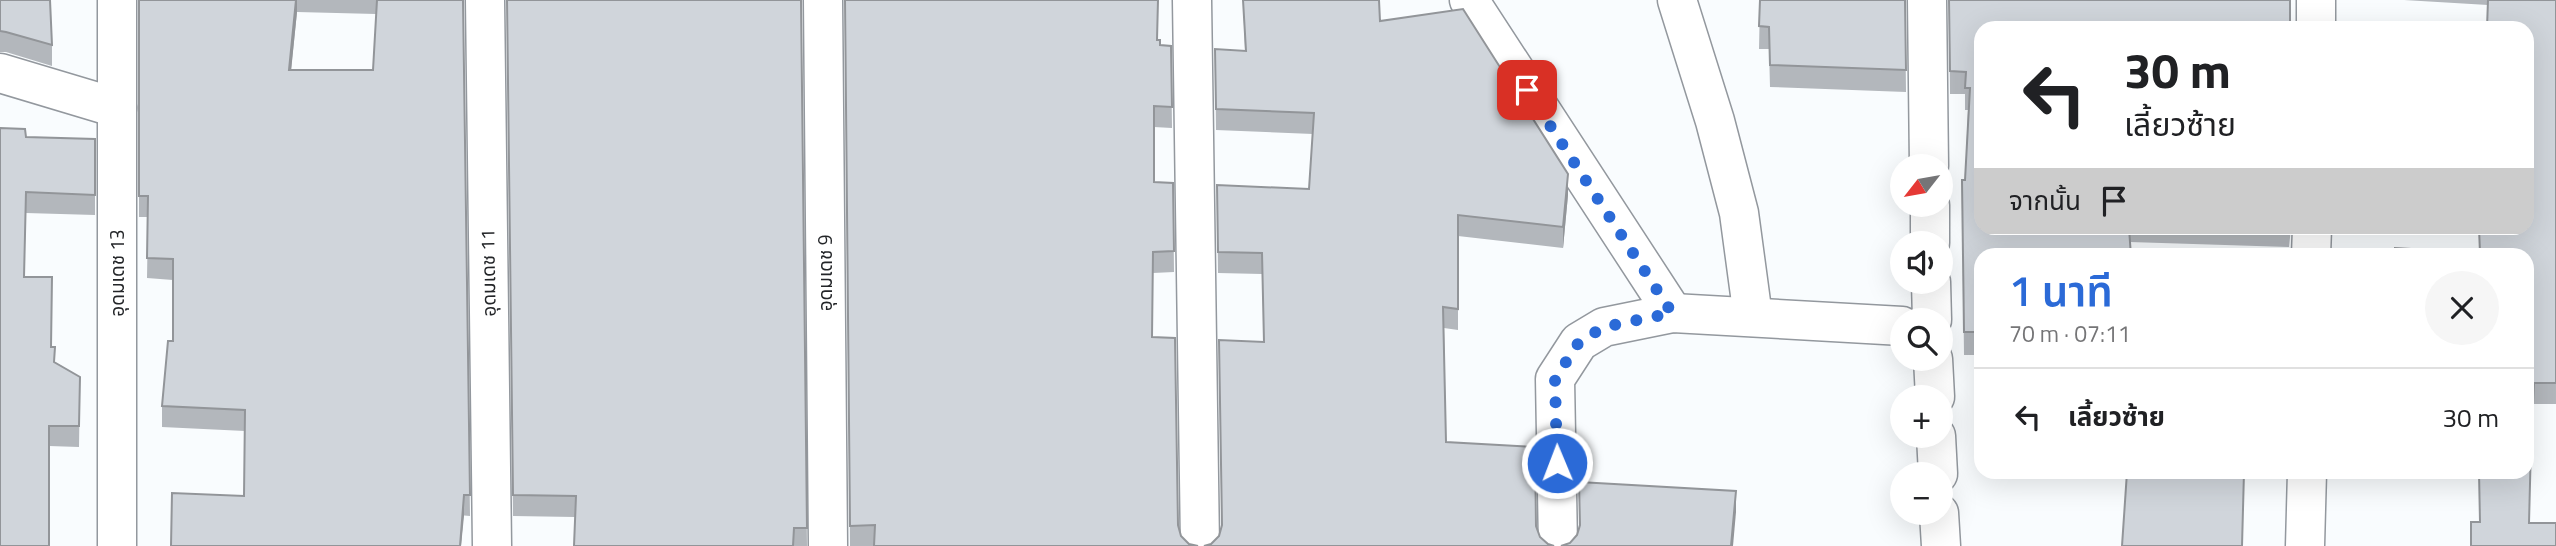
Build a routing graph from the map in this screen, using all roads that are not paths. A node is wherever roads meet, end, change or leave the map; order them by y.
1 (117, 0) edge
2 (485, 0) edge
3 (823, 0) edge
4 (1192, 0) edge
5 (1469, 0) edge
6 (1676, 0) edge
7 (1927, 0) edge
8 (2316, 0) edge
9 (2316, 21) edge
10 (0, 73) edge
11 (117, 108) junction
12 (1929, 154) edge
13 (1672, 313) junction
14 (1753, 317) junction
15 (1890, 325) edge
16 (2307, 479) edge
17 (1940, 525) edge
18 (117, 546) edge
19 (492, 546) edge
20 (828, 546) edge
21 (1200, 546) edge
22 (1558, 546) edge
23 (1941, 546) edge
24 (2305, 546) edge

1 - 11 street, อุดมเดช 13
2 - 19 street, อุดมเดช 11
3 - 20 street, อุดมเดช 9
4 - 21 street
5 - 13 street
6 - 14 street
7 - 12 street
8 - 9 street
10 - 11 street
11 - 18 street, อุดมเดช 13
13 - 14 street
13 - 22 street
14 - 15 street
16 - 24 street
17 - 23 street

